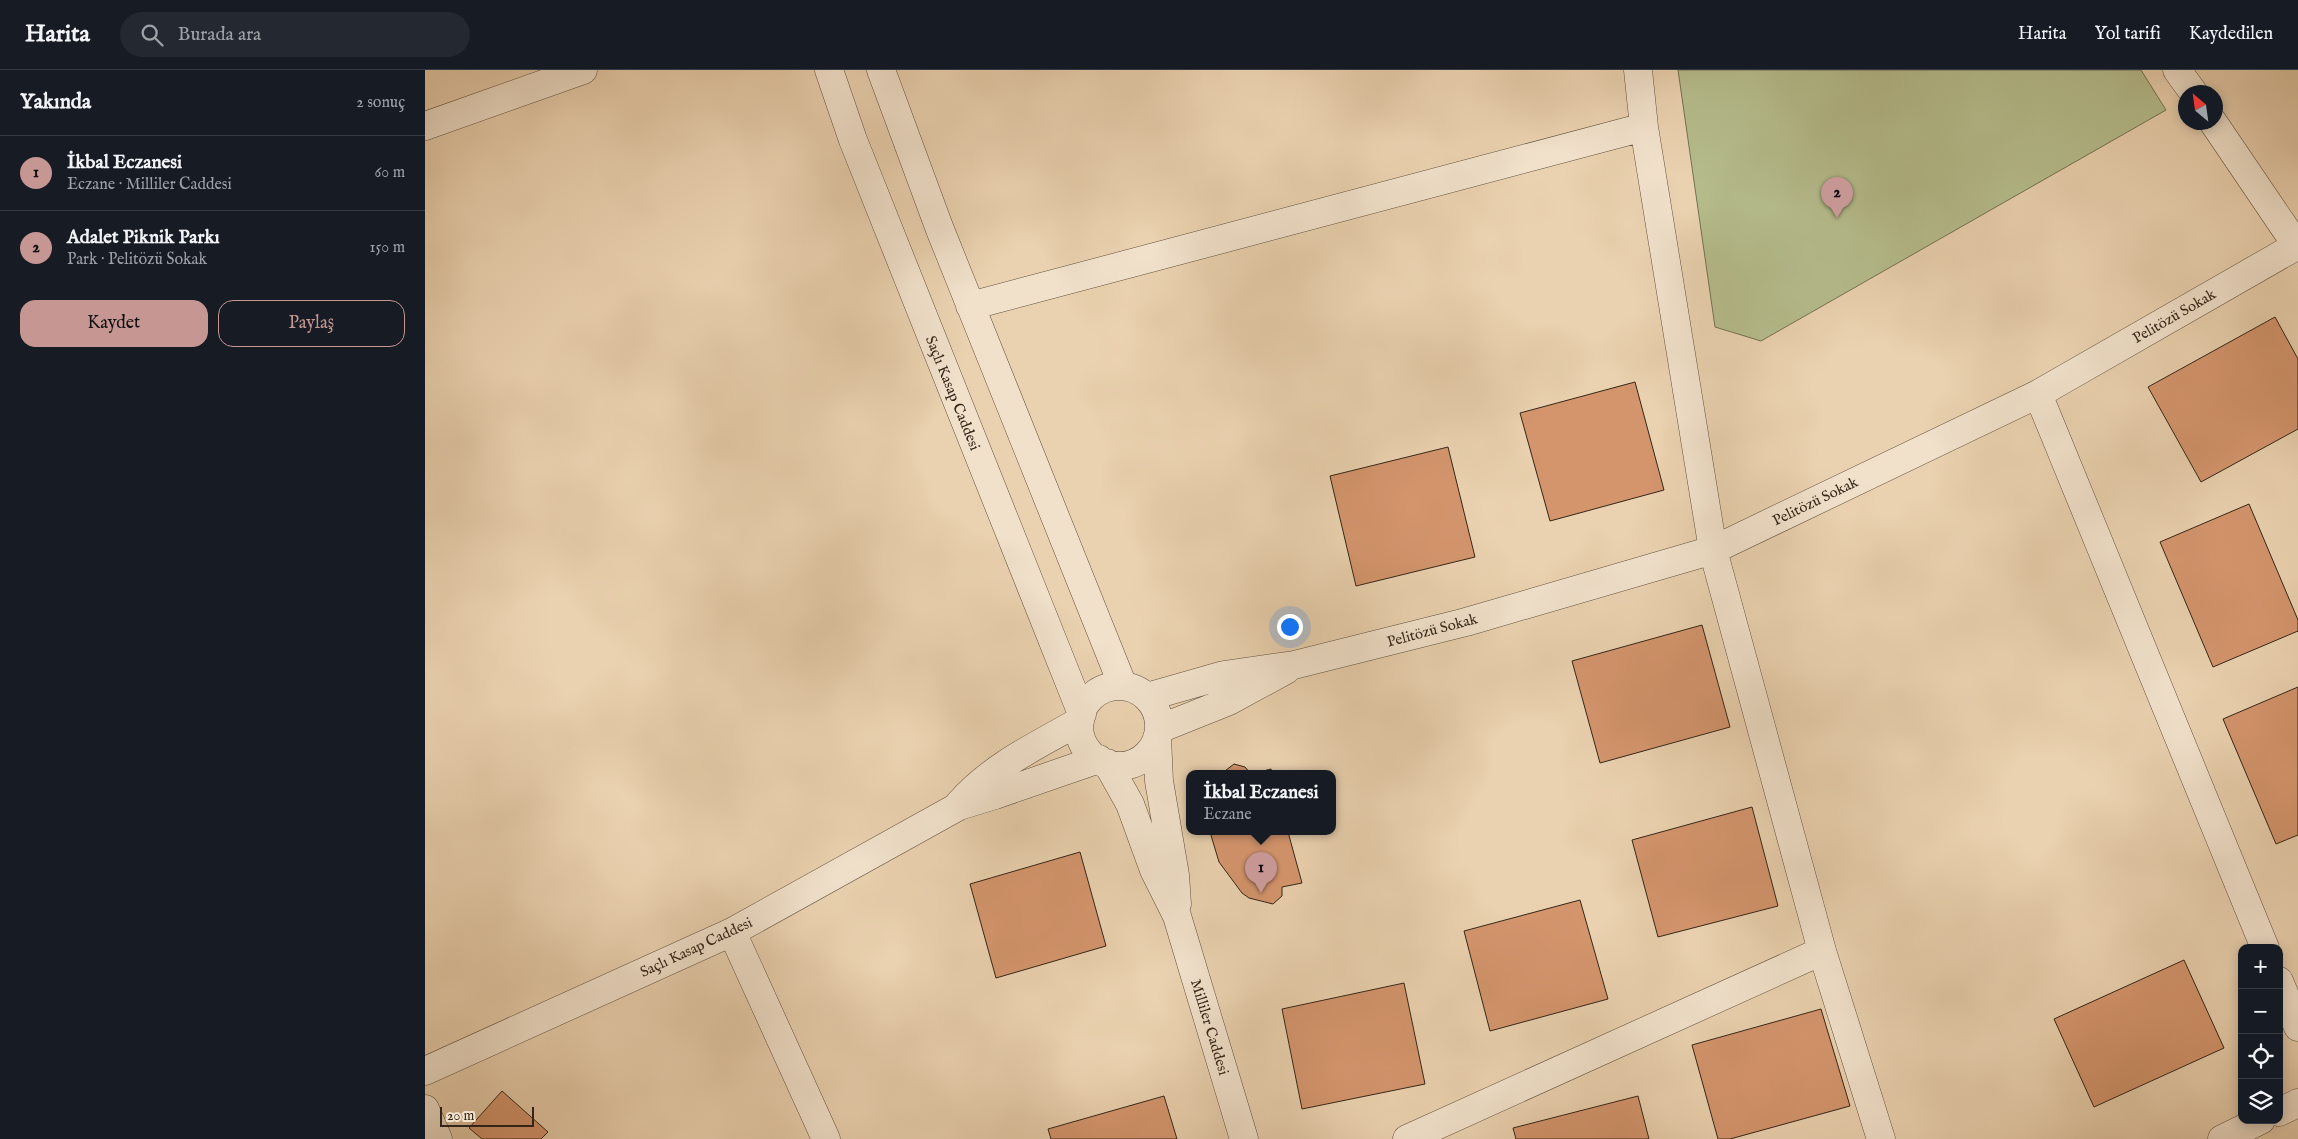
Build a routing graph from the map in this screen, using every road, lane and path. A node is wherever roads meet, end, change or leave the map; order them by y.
1 (583, 70) edge
2 (829, 70) edge
3 (881, 70) edge
4 (1638, 70) edge
5 (2177, 70) edge
6 (2188, 85) edge
7 (425, 126) edge
8 (1644, 126) junction
9 (2218, 130) edge
10 (2297, 246) edge
11 (970, 306) junction
12 (2038, 394) junction
13 (1713, 550) junction
14 (1294, 665) junction
15 (1135, 692) junction
16 (1081, 718) junction
17 (1158, 733) junction
18 (1103, 761) junction
19 (959, 806) junction
20 (1177, 916) junction
21 (732, 932) junction
22 (2263, 944) edge
23 (1822, 951) junction
24 (2282, 989) edge
25 (2298, 1027) edge
26 (425, 1071) edge
27 (2298, 1103) edge
28 (425, 1109) edge
29 (2283, 1110) edge
30 (2253, 1124) edge
31 (438, 1139) edge
32 (825, 1139) edge
33 (1244, 1139) edge
34 (1407, 1139) edge
35 (1881, 1139) edge
36 (2222, 1139) edge

1 - 7 street
2 - 16 street, Saçlı Kasap Caddesi
3 - 11 street
4 - 8 street
5 - 6 street
8 - 11 street
8 - 13 street
9 - 10 street
10 - 12 street, Pelitözü Sokak
11 - 15 street
12 - 13 street, Pelitözü Sokak
12 - 22 street
13 - 14 street, Pelitözü Sokak
13 - 23 street
14 - 15 street, Pelitözü Sokak
14 - 17 street, Pelitözü Sokak
15 - 16 street
15 - 17 street
16 - 18 street
16 - 19 street, Saçlı Kasap Caddesi
17 - 18 street
17 - 20 street, Milliler Caddesi
18 - 19 street, Saçlı Kasap Caddesi
18 - 20 street, Milliler Caddesi
19 - 21 street, Saçlı Kasap Caddesi
20 - 33 street, Milliler Caddesi
21 - 26 street, Saçlı Kasap Caddesi
21 - 32 street
23 - 34 street
23 - 35 street
24 - 25 street
27 - 29 street
28 - 31 street
30 - 36 street

